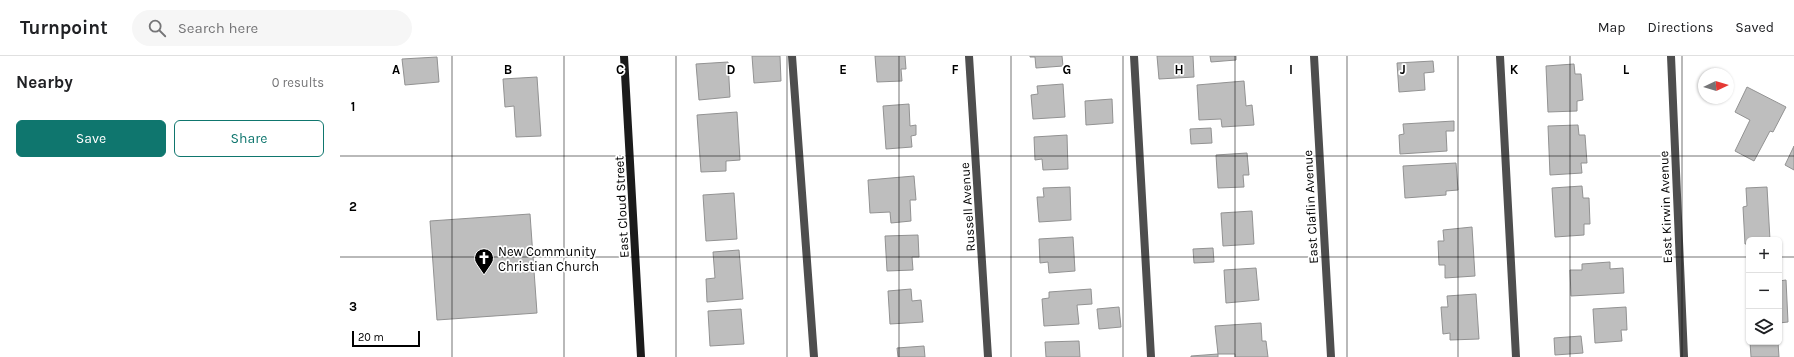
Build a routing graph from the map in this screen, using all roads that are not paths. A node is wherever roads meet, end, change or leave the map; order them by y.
1 (624, 56) edge
2 (792, 56) edge
3 (969, 56) edge
4 (1134, 56) edge
5 (1314, 56) edge
6 (1500, 56) edge
7 (1671, 56) edge
8 (641, 357) edge
9 (814, 357) edge
10 (988, 357) edge
11 (1151, 357) edge
12 (1331, 357) edge
13 (1516, 357) edge
14 (1684, 357) edge

1 - 8 main road, East Cloud Street
2 - 9 street
3 - 10 street, Russell Avenue
4 - 11 street
5 - 12 street, East Claflin Avenue
6 - 13 street
7 - 14 street, East Kirwin Avenue

